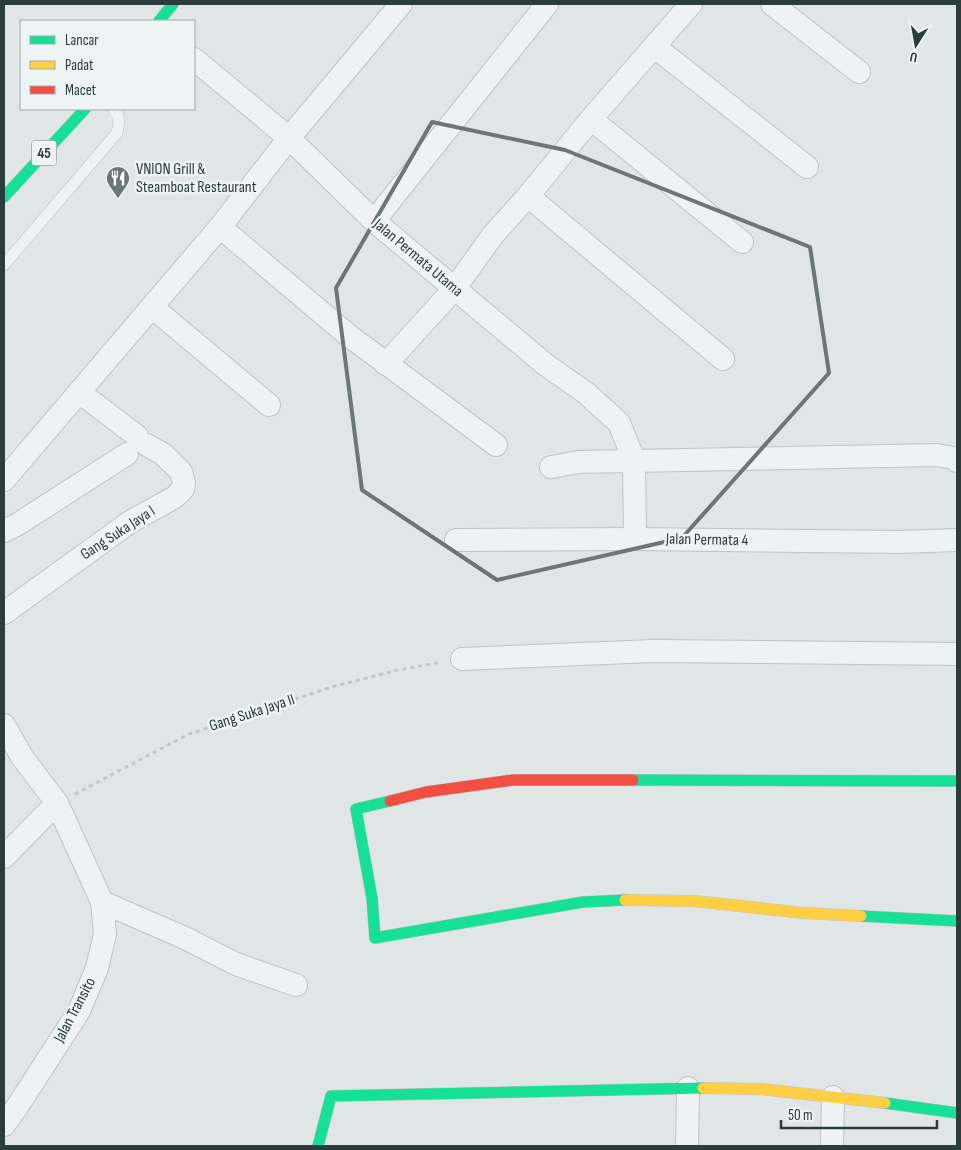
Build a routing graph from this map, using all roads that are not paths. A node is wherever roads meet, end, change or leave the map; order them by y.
1 (174, 4) edge
2 (401, 4) edge
3 (546, 4) edge
4 (691, 4) edge
5 (772, 4) edge
6 (161, 20) edge
7 (655, 47) junction
8 (195, 60) edge
9 (859, 72) dead end
10 (84, 110) edge
11 (114, 110) edge
12 (591, 119) junction
13 (289, 138) junction
14 (807, 168) dead end
15 (528, 196) junction
16 (4, 197) edge
17 (374, 221) junction
18 (220, 227) junction
19 (742, 242) dead end
20 (4, 265) edge
21 (455, 288) junction
22 (152, 307) junction
23 (723, 359) dead end
24 (386, 364) junction
25 (79, 392) junction
26 (269, 405) dead end
27 (137, 445) junction
28 (496, 445) dead end
29 (634, 460) junction
30 (957, 461) edge
31 (551, 467) dead end
32 (4, 480) edge
33 (4, 531) edge
34 (456, 540) dead end
35 (635, 540) junction
36 (957, 540) edge
37 (4, 613) edge
38 (957, 654) edge
39 (462, 659) road end
40 (6, 728) edge
41 (957, 781) edge
42 (57, 803) junction
43 (4, 857) edge
44 (102, 902) junction
45 (957, 921) edge
46 (296, 984) dead end
47 (688, 1088) junction
48 (833, 1097) junction
49 (957, 1113) edge
50 (4, 1124) edge
51 (318, 1146) edge
52 (687, 1146) edge
53 (832, 1146) edge

1 - 6 street
2 - 13 street
3 - 17 street
4 - 7 street
5 - 9 street
7 - 12 street
7 - 14 street
8 - 13 street, Jalan Permata Utama
10 - 16 street, 45
11 - 20 lane
12 - 15 street
12 - 19 street
13 - 17 street, Jalan Permata Utama
13 - 18 street
15 - 21 street
15 - 23 street
17 - 21 street, Jalan Permata Utama
18 - 22 street
18 - 24 street
21 - 24 street
21 - 29 street, Jalan Permata Utama
22 - 25 street
22 - 26 street
24 - 28 street
25 - 27 street
25 - 32 street
27 - 33 street
27 - 37 street, Gang Suka Jaya I
29 - 30 street
29 - 31 street
29 - 35 street
34 - 35 street, Jalan Permata 4
35 - 36 street, Jalan Permata 4
38 - 39 street
40 - 42 street, Jalan Transito
41 - 45 street
42 - 43 street
42 - 44 street, Jalan Transito
44 - 46 street
44 - 50 street, Jalan Transito
47 - 48 street
47 - 51 street
47 - 52 street
48 - 49 street
48 - 53 street

